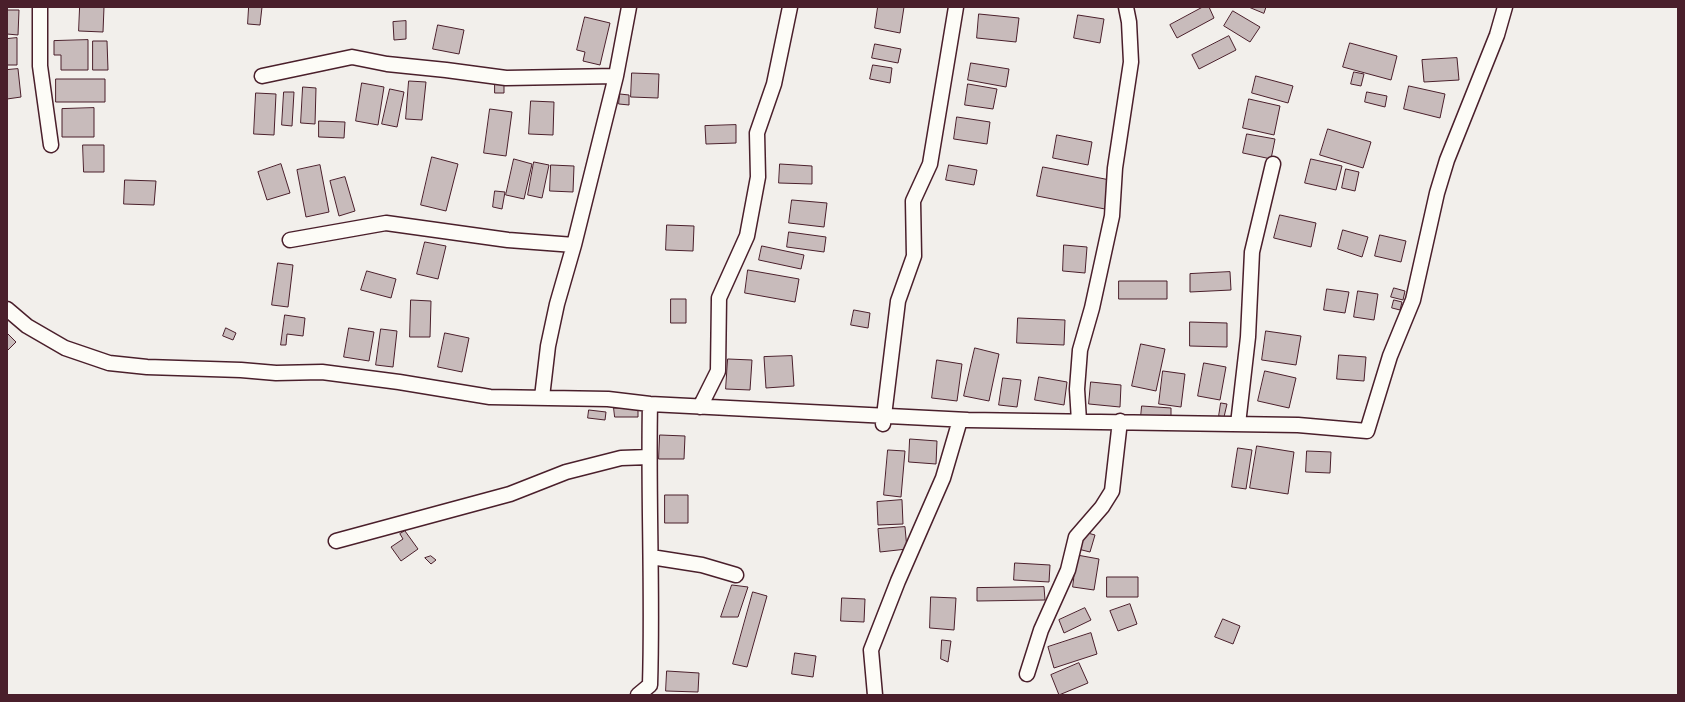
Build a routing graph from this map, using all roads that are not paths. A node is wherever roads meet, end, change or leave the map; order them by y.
1 (40, 7) edge
2 (629, 7) edge
3 (790, 7) edge
4 (956, 7) edge
5 (1126, 7) edge
6 (1505, 7) edge
7 (262, 76) dead end
8 (616, 76) junction
9 (51, 145) dead end
10 (1273, 164) dead end
11 (290, 240) dead end
12 (574, 246) junction
13 (7, 309) edge
14 (542, 397) junction
15 (650, 404) junction
16 (700, 407) junction
17 (960, 420) junction
18 (883, 421) junction
19 (1079, 421) junction
20 (1120, 422) junction
21 (1238, 424) junction
22 (649, 457) junction
23 (336, 541) dead end
24 (651, 557) junction
25 (736, 575) dead end
26 (1027, 674) dead end
27 (638, 695) edge
28 (875, 695) edge

1 - 9 street
2 - 8 street
3 - 16 street
4 - 18 street
5 - 19 street
6 - 21 street
7 - 8 street
8 - 12 street
10 - 21 street
11 - 12 street
12 - 14 street
13 - 14 street
14 - 15 street
15 - 16 street
15 - 22 street
16 - 18 street
17 - 18 street
17 - 19 street
17 - 28 street
19 - 20 street
20 - 21 street
20 - 26 street
22 - 23 street
22 - 24 street
24 - 25 street
24 - 27 street

